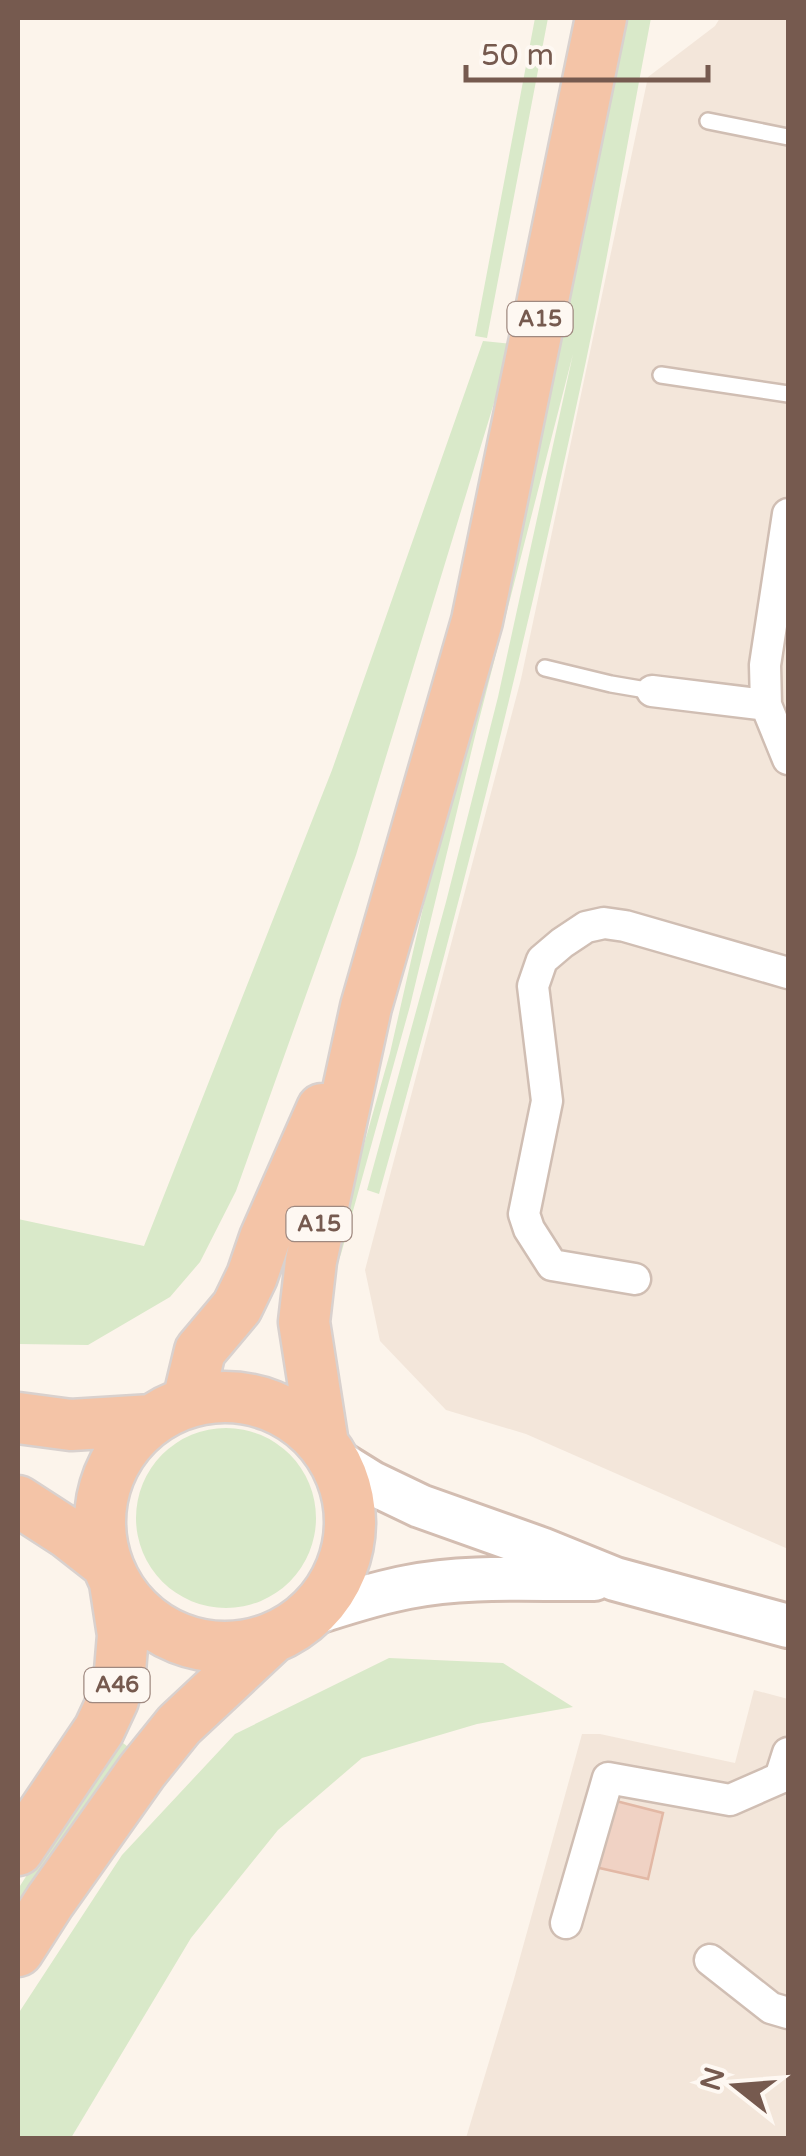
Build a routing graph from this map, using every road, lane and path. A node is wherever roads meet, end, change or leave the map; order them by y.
1 (601, 18) edge
2 (708, 121) dead end
3 (788, 138) edge
4 (660, 376) dead end
5 (788, 394) edge
6 (788, 514) edge
7 (545, 668) dead end
8 (652, 691) joint
9 (766, 706) junction
10 (788, 759) edge
11 (788, 973) edge
12 (366, 1006) junction
13 (635, 1279) dead end
14 (170, 1410) junction
15 (18, 1418) edge
16 (329, 1452) junction
17 (18, 1501) edge
18 (111, 1574) junction
19 (614, 1579) junction
20 (291, 1626) junction
21 (788, 1626) edge
22 (788, 1753) edge
23 (18, 1850) edge
24 (566, 1924) dead end
25 (18, 1951) edge
26 (710, 1960) dead end
27 (788, 2013) edge

1 - 12 highway, A15
2 - 3 lane
4 - 5 lane
6 - 9 street
7 - 8 lane
8 - 9 street
9 - 10 street
11 - 13 street
12 - 14 highway, A15
12 - 16 highway, A15
14 - 15 highway
14 - 16 highway
14 - 18 highway
16 - 19 main road
16 - 20 highway
17 - 18 highway
18 - 20 highway
18 - 23 highway, A46
19 - 20 main road
19 - 21 main road
20 - 25 highway, A46
22 - 24 street
26 - 27 street

